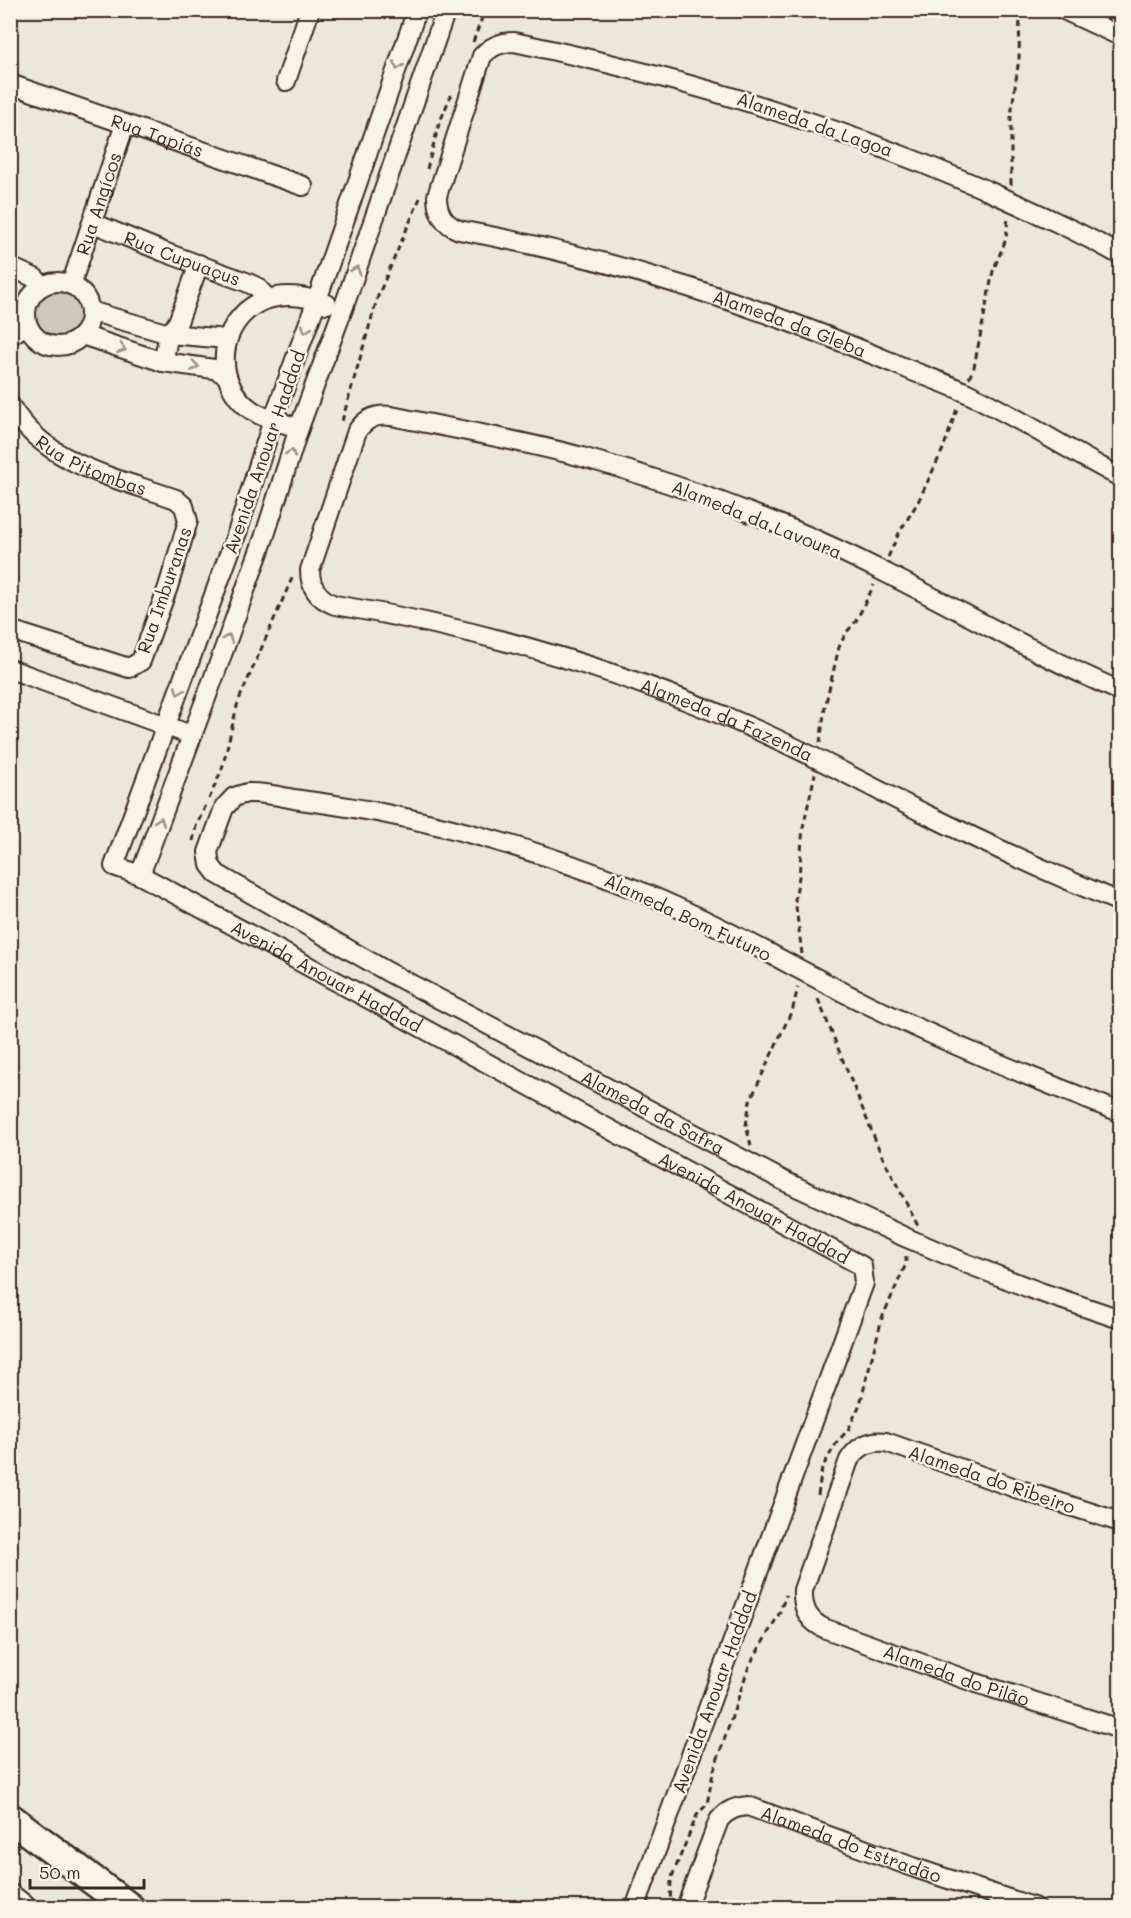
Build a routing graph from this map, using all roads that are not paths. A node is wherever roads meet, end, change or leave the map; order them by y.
1 (310, 10) edge
2 (417, 10) edge
3 (446, 10) edge
4 (1064, 10) edge
5 (1120, 36) edge
6 (286, 81) dead end
7 (10, 84) edge
8 (125, 124) junction
9 (303, 186) dead end
10 (442, 219) joint
11 (93, 223) junction
12 (1120, 255) edge
13 (199, 264) junction
14 (10, 267) edge
15 (71, 285) junction
16 (42, 286) junction
17 (268, 299) junction
18 (317, 300) junction
19 (343, 309) junction
20 (90, 311) junction
21 (21, 320) edge
22 (169, 334) junction
23 (82, 335) junction
24 (10, 336) edge
25 (227, 339) junction
26 (163, 362) junction
27 (226, 375) junction
28 (10, 405) edge
29 (273, 420) junction
30 (299, 428) junction
31 (1120, 477) edge
32 (184, 506) joint
33 (315, 591) joint
34 (10, 630) edge
35 (10, 669) edge
36 (1120, 691) edge
37 (166, 726) junction
38 (191, 735) junction
39 (208, 861) joint
40 (140, 875) junction
41 (1120, 902) edge
42 (1120, 1112) edge
43 (1120, 1319) edge
44 (1120, 1522) edge
45 (804, 1608) joint
46 (1120, 1729) edge
47 (10, 1818) edge
48 (10, 1893) edge
49 (29, 1908) edge
50 (130, 1908) edge
51 (635, 1908) edge
52 (689, 1908) edge
53 (1036, 1908) edge

1 - 6 street
2 -> 18 street, Avenida Anouar Haddad
19 -> 3 street, Avenida Anouar Haddad
4 - 5 street
7 - 8 street, Rua Tapiás
8 - 9 street, Rua Tapiás
8 - 11 street, Rua Angícos
10 - 12 street, Alameda da Lagoa
10 - 31 street, Alameda da Gleba
11 - 13 street, Rua Cupuaçus
11 - 15 street, Rua Angícos
13 - 17 street, Rua Cupuaçus
13 - 22 street
14 - 16 street
15 - 16 street
15 - 20 street
16 - 21 street
17 - 18 street
17 - 25 street
18 - 19 street
18 -> 29 street, Avenida Anouar Haddad
19 - 30 street, Avenida Anouar Haddad
20 - 22 street
20 - 23 street
21 - 23 street
21 - 24 street
22 - 25 street
22 - 26 street
23 -> 26 street
25 - 27 street
26 -> 27 street
27 - 29 street
28 - 32 street, Rua Pitombas
29 - 30 street
29 -> 37 street, Avenida Anouar Haddad
38 -> 30 street, Avenida Anouar Haddad
32 - 34 street, Rua Imburanas
33 - 36 street, Alameda da Lavoura
33 - 41 street, Alameda da Fazenda
35 - 37 street
37 - 38 street
37 - 40 street, Avenida Anouar Haddad
40 -> 38 street, Avenida Anouar Haddad
39 - 42 street, Alameda Bom Futuro
39 - 43 street, Alameda da Safra
40 - 51 street, Avenida Anouar Haddad
44 - 45 street, Alameda do Ribeiro
45 - 46 street, Alameda do Pilão
47 - 50 main road
48 - 49 street
52 - 53 street, Alameda do Estradão

